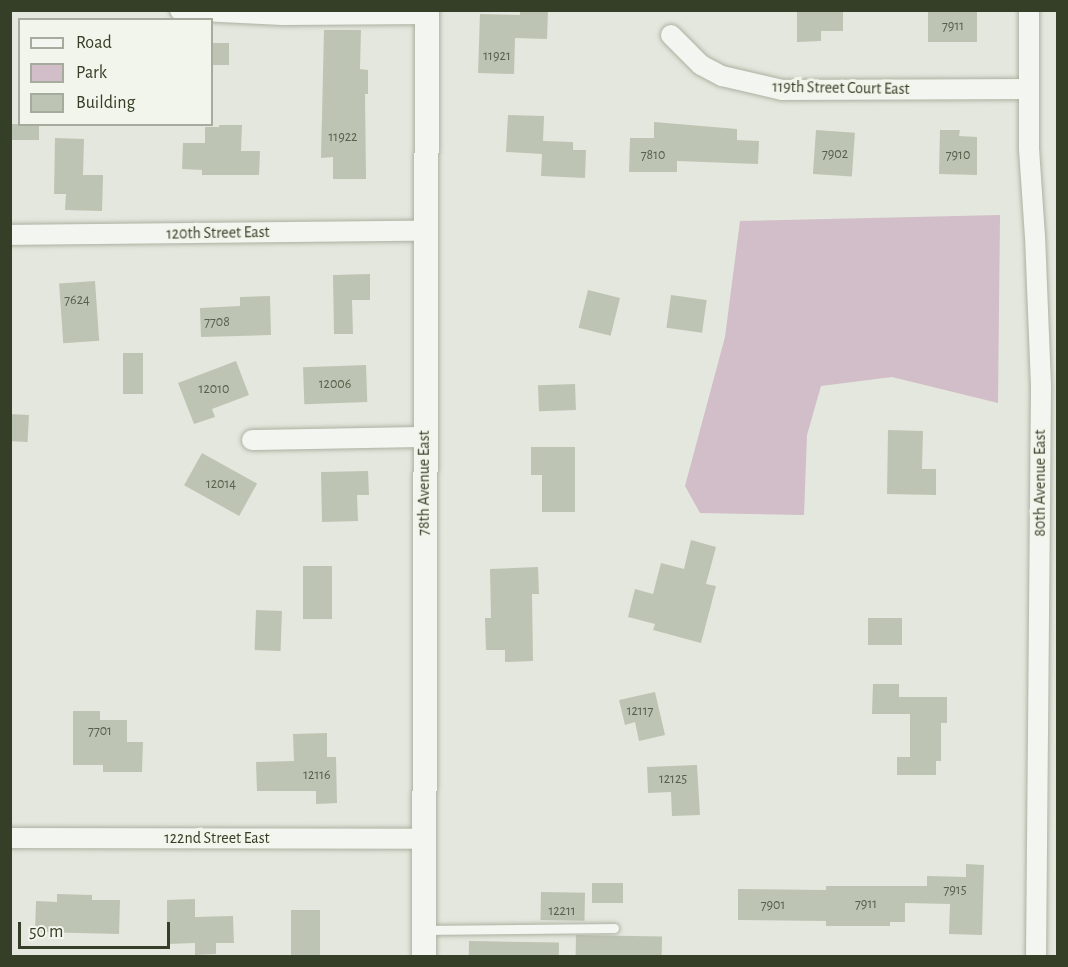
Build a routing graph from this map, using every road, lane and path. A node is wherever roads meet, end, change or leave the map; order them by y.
1 (180, 10) edge
2 (1029, 10) edge
3 (427, 12) edge
4 (670, 35) dead end
5 (1028, 90) junction
6 (425, 231) junction
7 (10, 235) edge
8 (424, 437) junction
9 (252, 440) dead end
10 (1049, 530) edge
11 (10, 838) edge
12 (424, 839) junction
13 (614, 928) dead end
14 (424, 930) junction
15 (424, 957) edge
16 (1036, 957) edge

1 - 3 street
2 - 5 street, 80th Avenue East
3 - 6 street, 78th Avenue East
4 - 5 street, 119th Street Court East
5 - 10 street, 80th Avenue East
6 - 7 street, 120th Street East
6 - 8 street, 78th Avenue East
8 - 9 street
8 - 12 street, 78th Avenue East
10 - 16 street, 80th Avenue East
11 - 12 street, 122nd Street East
12 - 14 street, 78th Avenue East
13 - 14 lane
14 - 15 street, 78th Avenue East

